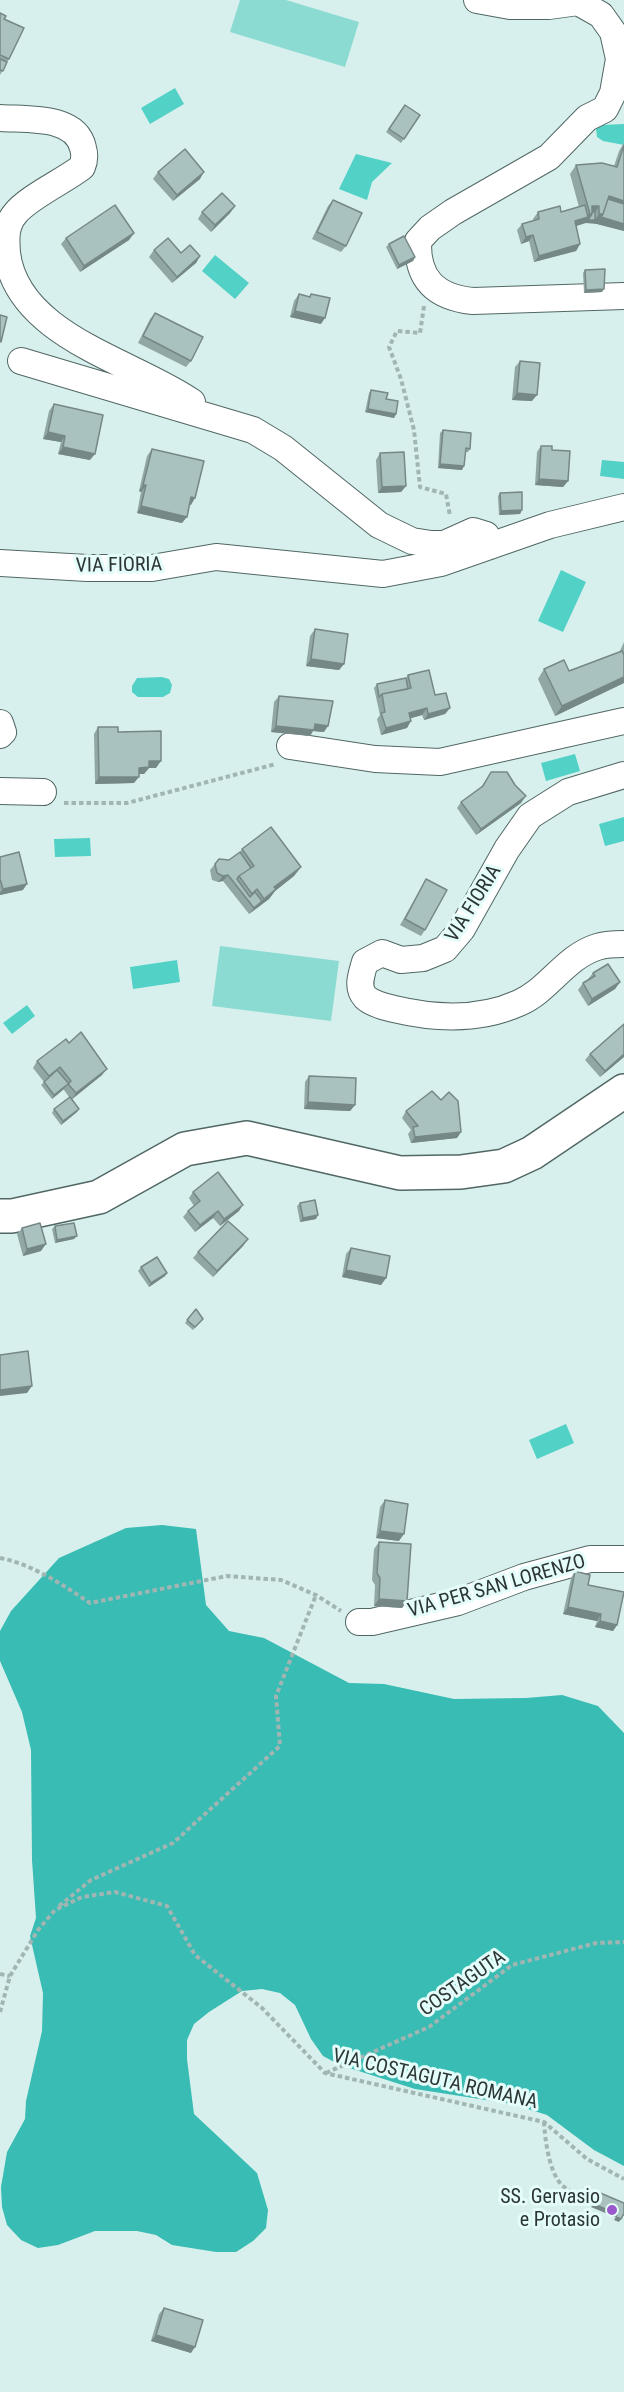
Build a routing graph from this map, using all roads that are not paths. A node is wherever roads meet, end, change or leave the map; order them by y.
1 (477, 0) edge
2 (0, 118) edge
3 (624, 296) edge
4 (21, 361) dead end
5 (208, 416) junction
6 (624, 507) edge
7 (490, 546) junction
8 (0, 563) edge
9 (624, 721) edge
10 (0, 723) edge
11 (0, 735) edge
12 (290, 746) road end
13 (624, 775) edge
14 (0, 791) edge
15 (44, 792) road end
16 (624, 944) edge
17 (624, 1091) edge
18 (0, 1216) edge
19 (624, 1559) edge
20 (359, 1622) road end

1 - 3 street
2 - 5 street
4 - 5 street
5 - 7 street
6 - 7 street, VIA FIORIA
7 - 8 street, VIA FIORIA
9 - 12 street
10 - 11 street
13 - 16 street, VIA FIORIA
14 - 15 street
17 - 18 main road
19 - 20 street, VIA PER SAN LORENZO

